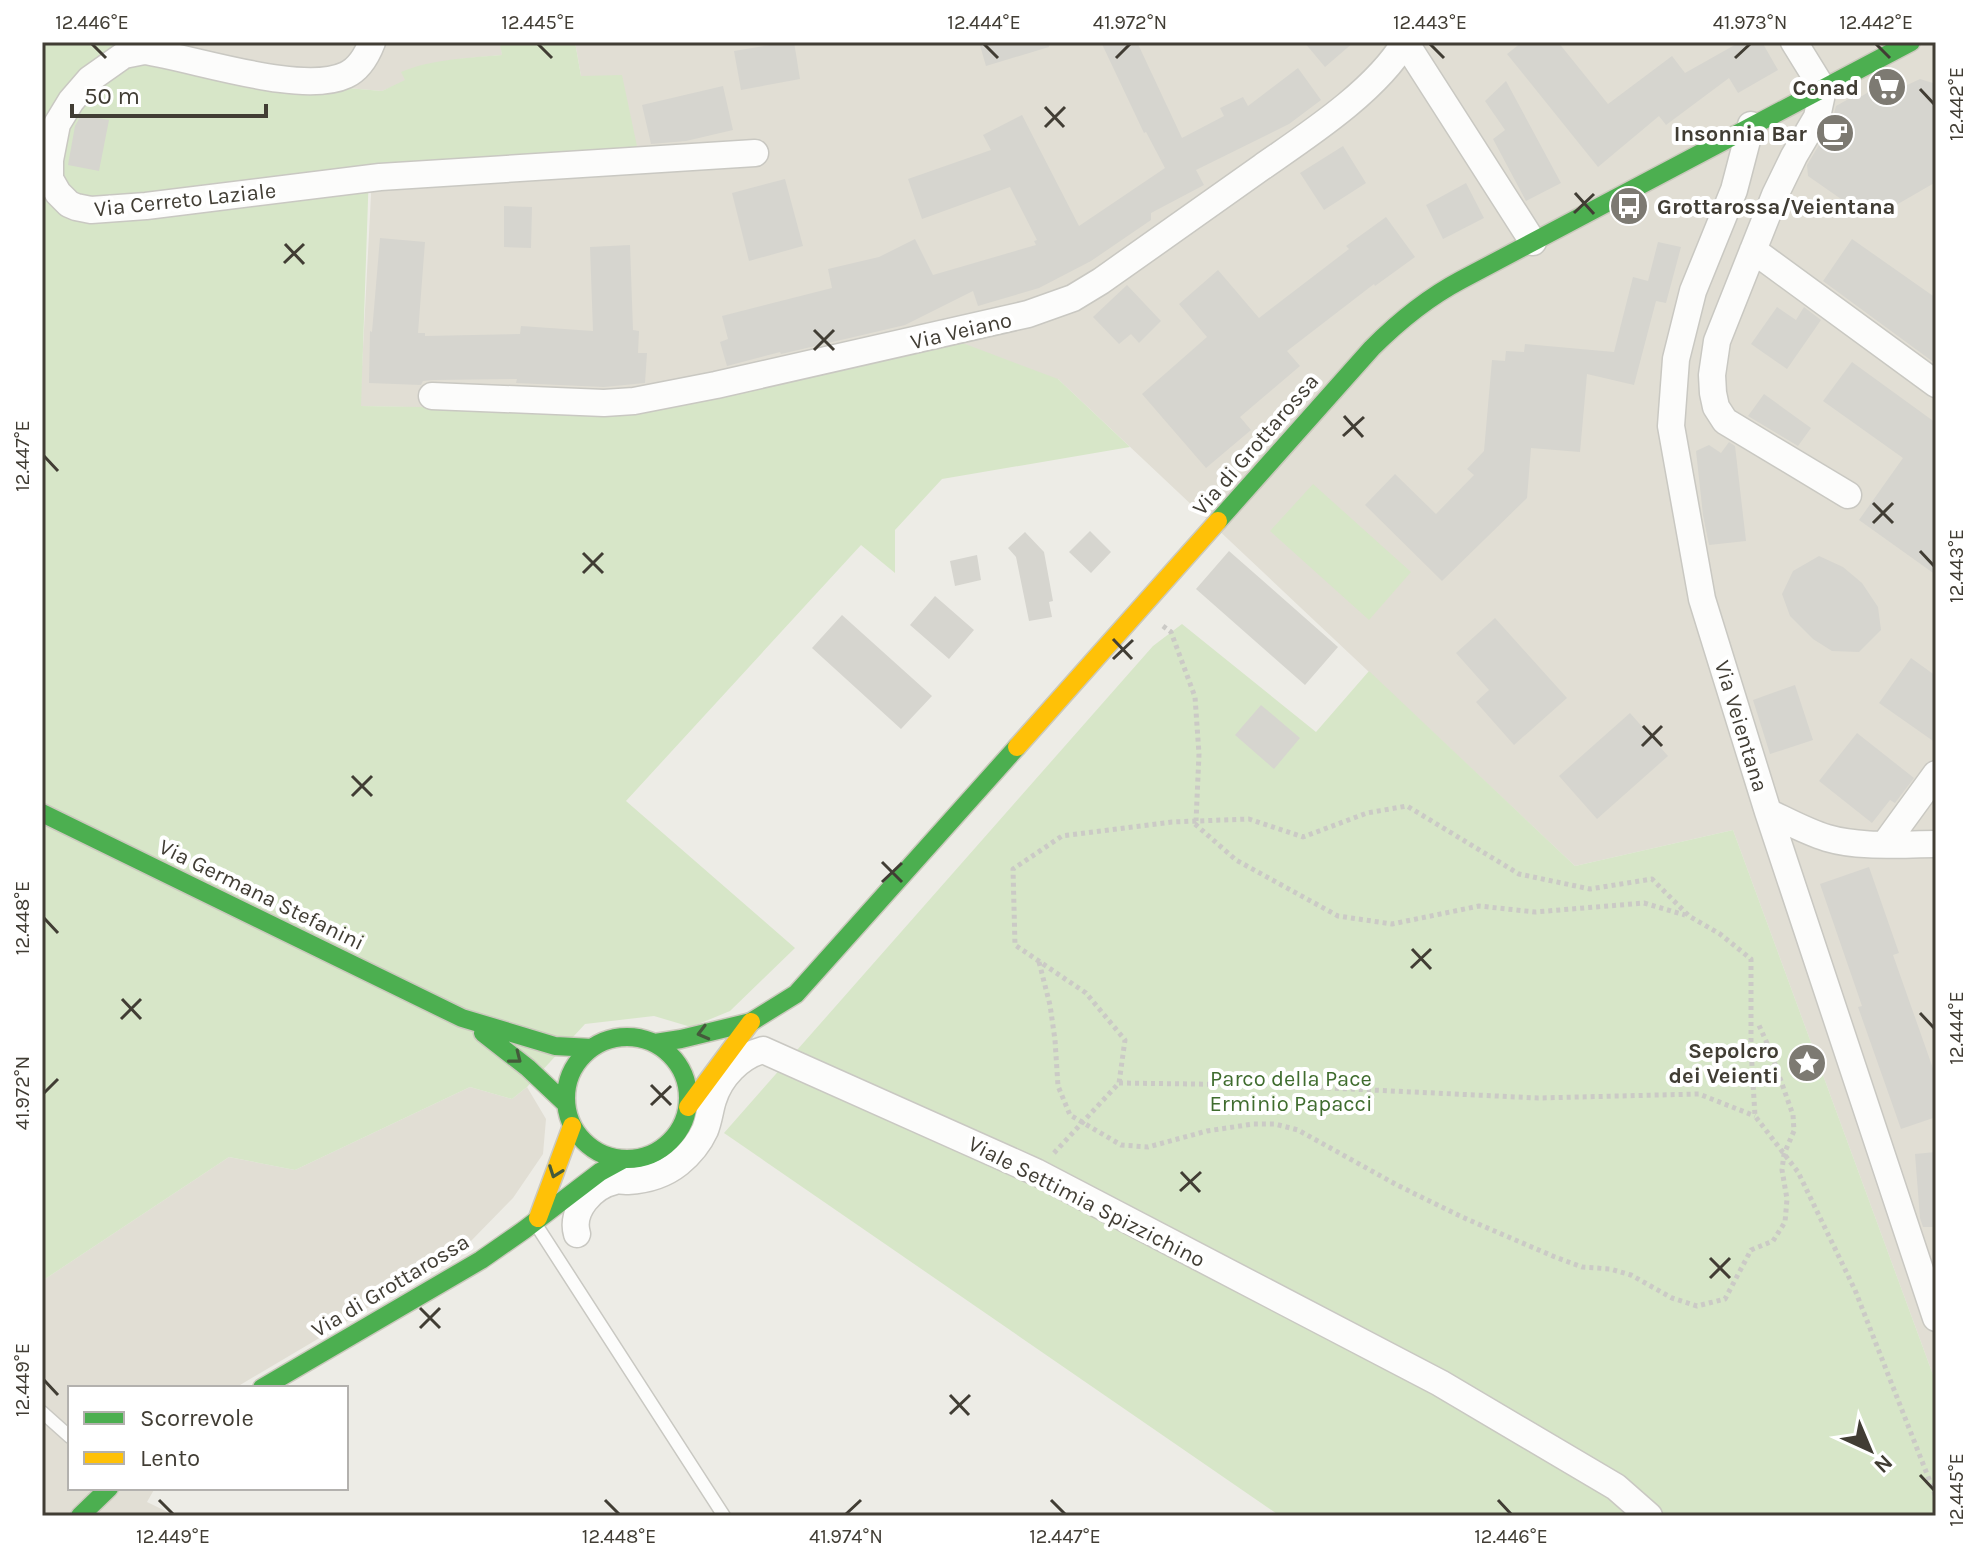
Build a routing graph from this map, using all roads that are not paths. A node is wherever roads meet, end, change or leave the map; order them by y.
1 (372, 42) edge
2 (1405, 42) edge
3 (1794, 42) edge
4 (1911, 42) edge
5 (1823, 89) junction
6 (1751, 125) junction
7 (755, 153) dead end
8 (1533, 242) junction
9 (1753, 250) junction
10 (1936, 384) edge
11 (432, 396) dead end
12 (1848, 495) dead end
13 (1936, 774) edge
14 (1768, 812) junction
15 (42, 813) edge
16 (1885, 844) junction
17 (1936, 844) edge
18 (462, 1018) junction
19 (751, 1022) junction
20 (655, 1043) junction
21 (592, 1048) junction
22 (566, 1104) junction
23 (688, 1107) junction
24 (572, 1126) junction
25 (622, 1160) junction
26 (536, 1220) junction
27 (577, 1234) dead end
28 (1936, 1317) edge
29 (265, 1386) edge
30 (42, 1412) edge
31 (68, 1435) edge
32 (107, 1490) edge
33 (80, 1516) edge
34 (724, 1516) edge
35 (1649, 1516) edge

1 - 7 street, Via Cerreto Laziale
2 - 8 street
2 - 11 street, Via Veiano
3 - 5 street
4 - 5 street, Via di Grottarossa
5 - 6 street, Via di Grottarossa
5 - 9 street
6 - 8 street, Via di Grottarossa
6 - 14 street, Via Veientana
8 - 19 street, Via di Grottarossa
9 - 10 street
9 - 12 street
13 - 16 street
14 - 16 street
14 - 28 street, Via Veientana
15 - 18 street, Via Germana Stefanini
16 - 17 street
18 - 21 street, Via Germana Stefanini
18 -> 22 street, Via Germana Stefanini
19 -> 20 street, Via di Grottarossa
19 - 23 street, Via di Grottarossa
20 - 21 street
20 - 23 street
21 - 22 street
22 - 24 street
23 - 25 street
24 - 25 street
24 -> 26 street
25 - 26 street, Via di Grottarossa
26 - 29 street, Via di Grottarossa
26 - 34 lane
27 - 35 street, Viale Settimia Spizzichino
30 - 31 lane
32 - 33 street

